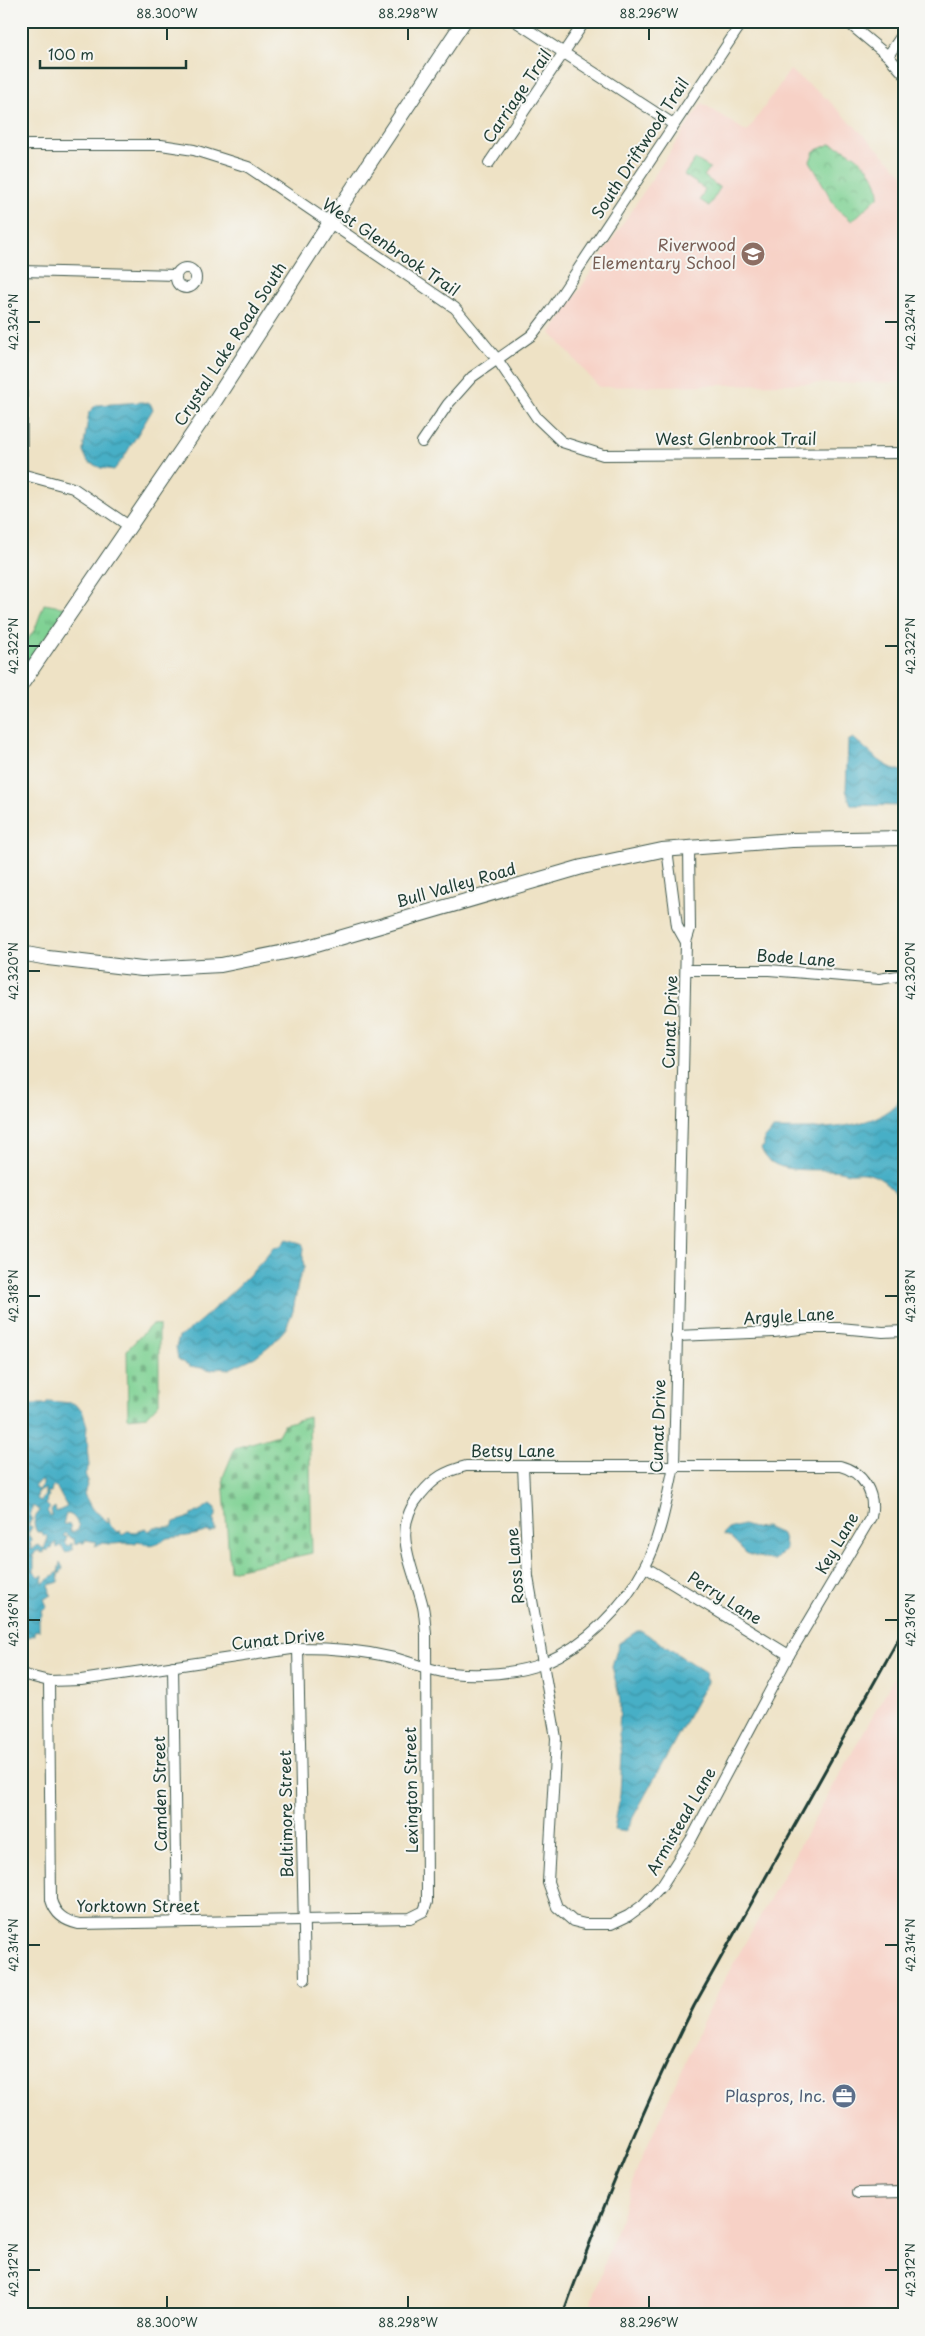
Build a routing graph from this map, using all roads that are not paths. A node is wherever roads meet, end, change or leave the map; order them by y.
1 (464, 21) edge
2 (515, 21) edge
3 (585, 21) edge
4 (743, 21) edge
5 (846, 21) edge
6 (904, 32) edge
7 (564, 53) junction
8 (888, 56) junction
9 (904, 74) edge
10 (672, 124) junction
11 (21, 145) edge
12 (489, 163) dead end
13 (329, 224) junction
14 (21, 271) edge
15 (176, 275) dead end
16 (21, 322) edge
17 (498, 359) junction
18 (422, 442) dead end
19 (904, 453) edge
20 (22, 474) edge
21 (129, 526) junction
22 (21, 685) edge
23 (904, 838) edge
24 (689, 846) junction
25 (667, 849) junction
26 (686, 942) junction
27 (21, 953) edge
28 (686, 970) junction
29 (904, 975) edge
30 (904, 1331) edge
31 (676, 1336) junction
32 (523, 1466) junction
33 (674, 1466) junction
34 (645, 1567) junction
35 (298, 1648) junction
36 (789, 1656) junction
37 (542, 1663) junction
38 (173, 1666) junction
39 (425, 1667) junction
40 (21, 1674) edge
41 (49, 1681) junction
42 (424, 1911) joint
43 (303, 1921) junction
44 (177, 1922) junction
45 (305, 1979) dead end
46 (904, 2192) edge
47 (858, 2193) dead end

1 - 13 street, Crystal Lake Road South
2 - 7 street
3 - 7 street, Carriage Trail
4 - 10 street, South Driftwood Trail
5 - 8 street
6 - 8 street
7 - 10 street
7 - 12 street, Carriage Trail
8 - 9 street
10 - 17 street, South Driftwood Trail
11 - 13 street, West Glenbrook Trail
13 - 17 street, West Glenbrook Trail
13 - 21 street, Crystal Lake Road South
14 - 15 street
16 - 20 street
17 - 18 street, South Driftwood Trail
17 - 19 street, West Glenbrook Trail
20 - 21 street
21 - 22 street, Crystal Lake Road South
23 - 24 street, Bull Valley Road
24 - 25 street, Bull Valley Road
24 - 26 street, Cunat Drive
25 - 26 street, Cunat Drive
25 - 27 street, Bull Valley Road
26 - 28 street, Cunat Drive
28 - 29 street, Bode Lane
28 - 31 street, Cunat Drive
30 - 31 street, Argyle Lane
31 - 33 street, Cunat Drive
32 - 33 street, Betsy Lane
32 - 37 street, Ross Lane
32 - 39 street, Betsy Lane
33 - 34 street, Cunat Drive
33 - 36 street, Key Lane
34 - 36 street, Perry Lane
34 - 37 street, Cunat Drive
35 - 38 street, Cunat Drive
35 - 39 street, Cunat Drive
35 - 43 street, Baltimore Street
36 - 37 street, Armistead Lane
37 - 39 street, Cunat Drive
38 - 41 street, Cunat Drive
38 - 44 street, Camden Street
39 - 42 street, Lexington Street
40 - 41 street, Cunat Drive
41 - 44 street, Yorktown Street
42 - 43 street, Yorktown Street
43 - 44 street, Yorktown Street
43 - 45 street, Baltimore Street
46 - 47 street

